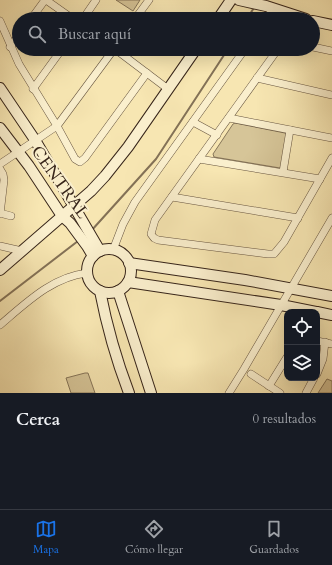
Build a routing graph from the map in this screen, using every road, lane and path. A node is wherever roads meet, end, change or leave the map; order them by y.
1 (45, 0) edge
2 (96, 0) edge
3 (149, 0) edge
4 (231, 0) edge
5 (240, 0) edge
6 (270, 7) junction
7 (36, 12) edge
8 (63, 12) edge
9 (88, 12) edge
10 (140, 12) edge
11 (223, 12) edge
12 (268, 12) edge
13 (285, 12) edge
14 (0, 21) edge
15 (320, 22) edge
16 (332, 25) edge
17 (12, 44) edge
18 (10, 47) junction
19 (320, 48) edge
20 (12, 51) edge
21 (332, 51) edge
22 (15, 56) edge
23 (57, 56) edge
24 (110, 56) edge
25 (124, 56) edge
26 (191, 56) edge
27 (240, 56) edge
28 (273, 56) edge
29 (147, 73) junction
30 (257, 78) junction
31 (0, 88) edge
32 (33, 89) junction
33 (168, 89) junction
34 (332, 95) edge
35 (229, 118) junction
36 (193, 122) junction
37 (57, 126) junction
38 (0, 128) edge
39 (290, 130) junction
40 (217, 135) junction
41 (332, 138) edge
42 (35, 140) junction
43 (18, 151) junction
44 (332, 158) edge
45 (199, 159) junction
46 (0, 164) edge
47 (0, 170) edge
48 (283, 172) junction
49 (320, 178) junction
50 (172, 197) junction
51 (77, 210) junction
52 (0, 214) edge
53 (10, 216) dead end
54 (62, 216) junction
55 (298, 218) junction
56 (332, 218) edge
57 (90, 243) junction
58 (0, 246) edge
59 (113, 250) junction
60 (22, 252) junction
61 (97, 254) junction
62 (129, 263) junction
63 (0, 270) edge
64 (87, 273) junction
65 (128, 282) junction
66 (291, 288) junction
67 (100, 291) junction
68 (118, 291) junction
69 (332, 296) edge
70 (281, 305) junction
71 (302, 309) edge
72 (320, 313) edge
73 (332, 315) edge
74 (0, 325) edge
75 (329, 343) edge
76 (284, 362) edge
77 (320, 366) edge
78 (251, 374) dead end
79 (312, 381) edge
80 (269, 386) junction
81 (129, 393) edge
82 (151, 393) edge
83 (229, 393) edge
84 (280, 393) edge
85 (306, 393) edge

1 - 7 street
1 - 8 street
2 - 9 street
3 - 10 street
4 - 11 street
5 - 6 street
6 - 12 street
6 - 13 street
14 - 18 street
15 - 16 street
17 - 18 street
18 - 20 street
19 - 21 street
22 - 32 street
23 - 32 street
24 - 37 street
25 - 29 street
26 - 33 street
27 - 36 street
28 - 30 street
29 - 33 street
29 - 37 street
30 - 34 street
30 - 35 street
31 - 42 street
32 - 37 street
33 - 51 street
35 - 39 street
35 - 40 street
36 - 40 street
36 - 59 street
37 - 42 street
38 - 43 street, CENTRAL
39 - 41 street
39 - 48 street
40 - 45 street
42 - 43 street
42 - 51 street
43 - 46 street
43 - 54 street, CENTRAL
44 - 49 street
45 - 48 street
45 - 50 street
47 - 52 street
48 - 49 street
49 - 55 street
50 - 55 street
50 - 55 street
51 - 54 street
51 - 57 street
52 - 53 street
54 - 57 street, CENTRAL
54 - 60 street
56 - 66 street
57 - 61 street
58 - 60 street
59 - 61 street
59 - 62 street
60 - 63 street
61 - 64 street
62 - 65 street
62 - 66 street
64 - 67 street
64 - 74 street
65 - 68 street
65 - 70 street
66 - 69 street
66 - 70 street
67 - 68 street
67 - 81 street
68 - 82 street
70 - 71 street
70 - 83 street
72 - 73 street
75 - 77 street
76 - 80 street
78 - 80 street
79 - 85 street
80 - 84 street

